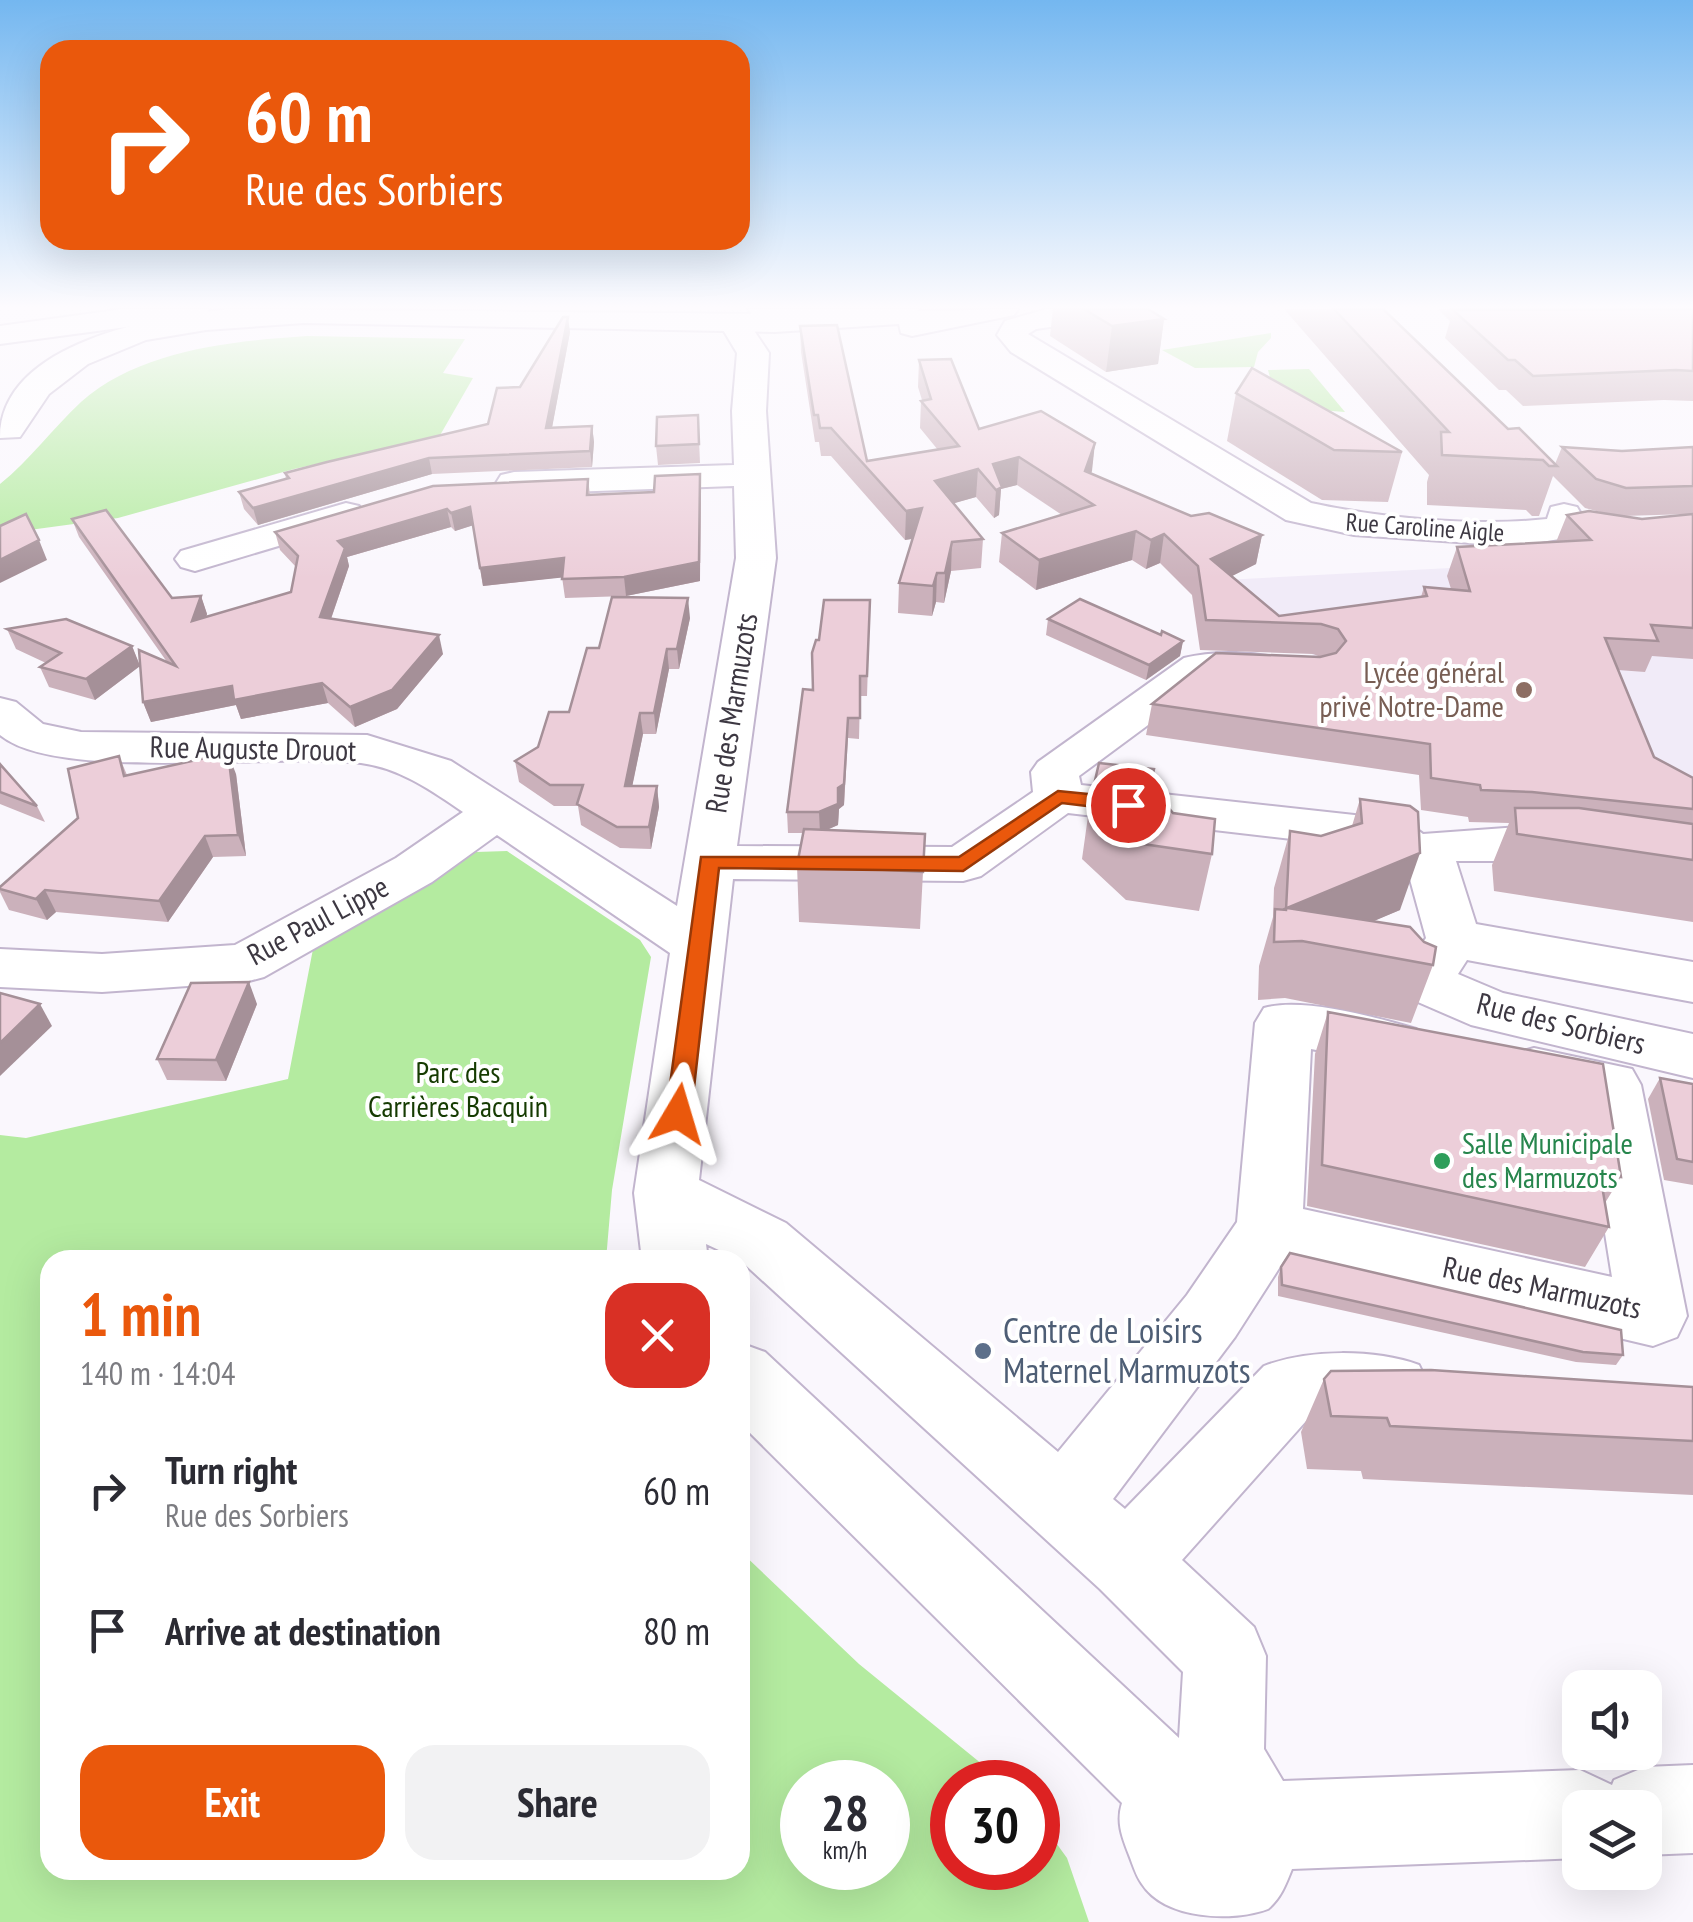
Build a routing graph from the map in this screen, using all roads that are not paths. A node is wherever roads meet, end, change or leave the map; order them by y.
1 (26, 399) edge
2 (47, 399) edge
3 (746, 399) edge
4 (1111, 399) edge
5 (3, 425) edge
6 (750, 475) junction
7 (482, 484) edge
8 (388, 502) edge
9 (1604, 530) edge
10 (195, 559) dead end
11 (1312, 671) edge
12 (0, 712) edge
13 (1058, 797) junction
14 (496, 813) junction
15 (1414, 851) junction
16 (709, 862) junction
17 (1693, 863) edge
18 (1452, 939) junction
19 (699, 946) junction
20 (0, 968) edge
21 (1693, 982) edge
22 (1693, 1056) edge
23 (671, 1226) edge
24 (1269, 1228) junction
25 (750, 1386) edge
26 (1461, 1392) edge
27 (1062, 1505) junction
28 (1128, 1562) junction
29 (1693, 1809) edge
30 (1662, 1810) edge
31 (1562, 1815) edge
32 (1221, 1841) edge

1 - 5 street
2 - 5 street
3 - 6 street, Rue des Marmuzots
4 - 9 street, Rue Caroline Aigle
6 - 7 street
6 - 16 street, Rue des Marmuzots
8 - 10 street
11 - 13 street
12 - 14 street, Rue Auguste Drouot
13 - 15 street
13 - 16 street
14 - 19 street, Rue Auguste Drouot
14 - 20 street, Rue Paul Lippe
15 - 17 street
15 - 18 street
16 - 19 street, Rue des Marmuzots
18 - 21 street, Rue des Sorbiers
18 - 22 street, Rue des Sorbiers
19 - 23 street, Rue des Marmuzots
23 - 27 street, Rue des Marmuzots
24 - 24 street, Rue des Marmuzots
24 - 27 street, Rue des Marmuzots
25 - 32 street
26 - 28 street
27 - 28 street, Rue des Marmuzots
28 - 32 street, Rue des Marmuzots
29 - 30 street
31 - 32 street

